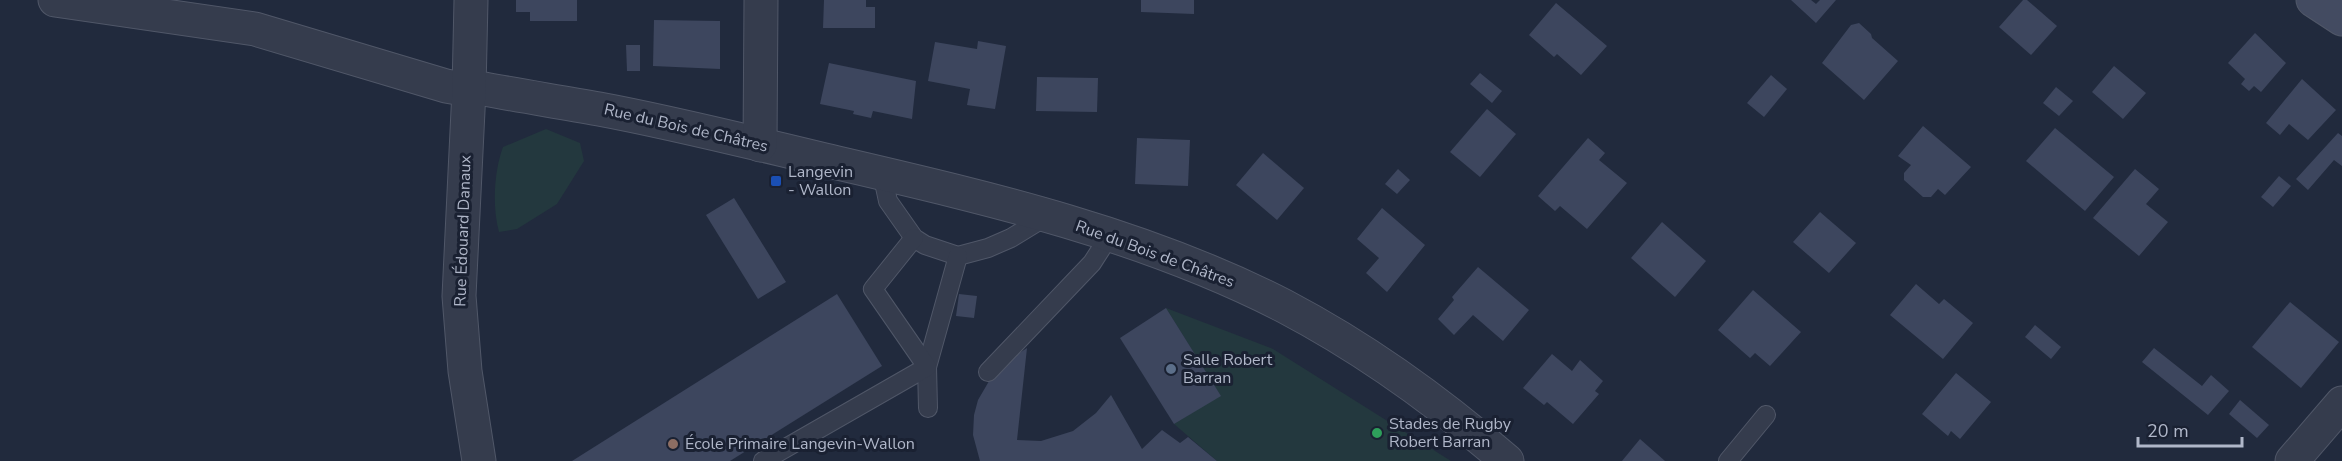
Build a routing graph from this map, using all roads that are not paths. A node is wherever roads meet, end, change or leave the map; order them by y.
1 (55, 0) edge
2 (171, 0) edge
3 (471, 0) edge
4 (761, 0) edge
5 (2313, 0) edge
6 (2342, 19) edge
7 (255, 29) junction
8 (469, 90) junction
9 (760, 145) junction
10 (882, 173) junction
11 (1048, 215) junction
12 (1110, 235) junction
13 (914, 238) junction
14 (958, 256) junction
15 (927, 367) junction
16 (988, 372) dead end
17 (2342, 403) edge
18 (928, 408) dead end
19 (1766, 415) dead end
20 (479, 461) edge
21 (763, 461) edge
22 (1507, 461) edge
23 (1728, 461) edge
24 (2292, 461) edge

1 - 7 street, Rue du Bois de Châtres
2 - 7 lane
3 - 8 street, Rue Édouard Danaux
4 - 9 street
5 - 6 main road
7 - 8 street, Rue du Bois de Châtres
8 - 9 street, Rue du Bois de Châtres
8 - 20 street, Rue Édouard Danaux
9 - 10 street, Rue du Bois de Châtres
10 - 11 street, Rue du Bois de Châtres
10 - 13 lane
11 - 12 street, Rue du Bois de Châtres
11 - 14 lane
12 - 16 lane
12 - 22 street, Rue du Bois de Châtres
13 - 14 lane
13 - 15 lane
14 - 15 lane
15 - 18 lane
15 - 21 lane
17 - 24 street
19 - 23 lane

